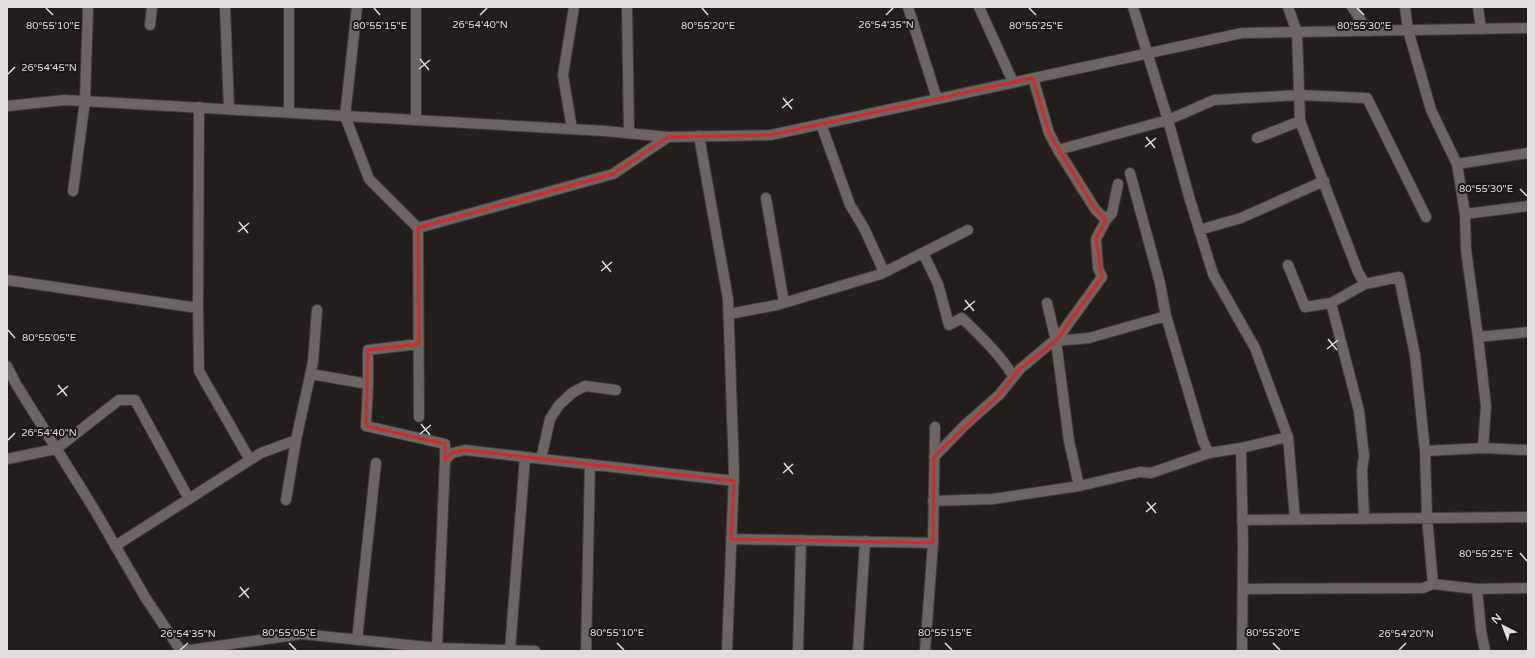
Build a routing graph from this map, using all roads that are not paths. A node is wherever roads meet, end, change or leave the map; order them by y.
1 (88, 7) edge
2 (152, 7) edge
3 (225, 7) edge
4 (289, 7) edge
5 (357, 7) edge
6 (416, 7) edge
7 (574, 7) edge
8 (627, 7) edge
9 (908, 7) edge
10 (979, 7) edge
11 (1133, 7) edge
12 (1288, 7) edge
13 (1352, 7) edge
14 (1405, 7) edge
15 (1478, 7) edge
16 (150, 25) dead end
17 (1528, 28) edge
18 (1481, 29) junction
19 (1408, 30) junction
20 (1368, 31) junction
21 (1298, 32) junction
22 (1147, 53) junction
23 (1033, 78) junction
24 (1013, 82) junction
25 (1299, 94) junction
26 (937, 99) junction
27 (85, 101) junction
28 (7, 106) edge
29 (198, 107) junction
30 (229, 109) junction
31 (290, 112) junction
32 (345, 116) junction
33 (416, 120) junction
34 (1168, 120) junction
35 (1300, 121) junction
36 (821, 124) junction
37 (572, 129) junction
38 (629, 133) junction
39 (699, 136) junction
40 (668, 137) junction
41 (1257, 138) dead end
42 (1058, 150) junction
43 (1528, 153) edge
44 (1457, 164) junction
45 (1130, 173) dead end
46 (1324, 181) junction
47 (1118, 184) dead end
48 (73, 191) dead end
49 (766, 198) dead end
50 (1528, 206) edge
51 (1465, 214) junction
52 (1426, 217) dead end
53 (1106, 220) junction
54 (418, 228) junction
55 (968, 230) dead end
56 (1199, 230) junction
57 (923, 253) junction
58 (1288, 265) dead end
59 (884, 272) junction
60 (7, 280) edge
61 (1365, 284) junction
62 (784, 303) junction
63 (1047, 303) dead end
64 (1331, 303) junction
65 (198, 308) junction
66 (317, 310) dead end
67 (729, 314) junction
68 (1166, 316) junction
69 (1528, 332) edge
70 (1478, 337) junction
71 (1056, 341) junction
72 (419, 344) junction
73 (7, 366) edge
74 (310, 374) junction
75 (1013, 376) junction
76 (368, 384) junction
77 (616, 390) dead end
78 (419, 418) dead end
79 (935, 427) dead end
80 (1288, 437) junction
81 (296, 440) junction
82 (1241, 448) junction
83 (1483, 448) junction
84 (56, 449) junction
85 (1528, 450) edge
86 (1425, 451) junction
87 (1209, 453) junction
88 (525, 457) junction
89 (934, 457) junction
90 (7, 459) edge
91 (541, 459) junction
92 (250, 460) junction
93 (445, 460) junction
94 (376, 463) dead end
95 (590, 464) junction
96 (734, 481) junction
97 (1079, 486) junction
98 (189, 499) junction
99 (286, 500) dead end
100 (934, 501) junction
101 (1427, 517) junction
102 (1364, 518) junction
103 (1528, 518) edge
104 (1295, 519) junction
105 (1242, 520) junction
106 (731, 539) junction
107 (801, 540) junction
108 (865, 541) junction
109 (932, 543) junction
110 (115, 546) junction
111 (1433, 584) junction
112 (1528, 588) edge
113 (1243, 589) junction
114 (1477, 589) junction
115 (357, 640) junction
116 (437, 648) junction
117 (510, 650) junction
118 (182, 651) edge
119 (535, 651) edge
120 (586, 651) edge
121 (726, 651) edge
122 (798, 651) edge
123 (858, 651) edge
124 (925, 651) edge
125 (1242, 651) edge
126 (1484, 651) edge

1 - 27 street
2 - 16 street
3 - 30 street
4 - 31 street
5 - 32 street
6 - 33 street
7 - 37 street
8 - 38 street
9 - 26 street
10 - 24 street
11 - 22 street
12 - 21 street
13 - 20 street
14 - 19 street
15 - 18 street
17 - 18 street
18 - 19 street
19 - 20 street
19 - 44 street
20 - 21 street
21 - 22 street
21 - 25 street
22 - 23 street
22 - 34 street
23 - 24 street
23 - 42 street
24 - 26 street
25 - 34 street
25 - 35 street
25 - 52 street
26 - 36 street
27 - 28 street
27 - 29 street
27 - 48 street
29 - 30 street
29 - 65 street
30 - 31 street
31 - 32 street
32 - 33 street
32 - 54 street
33 - 37 street
34 - 42 street
34 - 56 street
35 - 41 street
35 - 46 street
36 - 39 street
36 - 59 street
37 - 38 street
38 - 40 street
39 - 40 street
39 - 67 street
40 - 54 street
42 - 53 street
43 - 44 street
44 - 51 street
45 - 68 street
46 - 56 street
46 - 61 street
47 - 53 street
49 - 62 street
50 - 51 street
51 - 70 street
53 - 71 street
54 - 72 street
55 - 57 street
56 - 80 street
57 - 59 street
57 - 75 street
58 - 64 street
59 - 62 street
60 - 65 street
61 - 64 street
61 - 86 street
62 - 67 street
63 - 71 street
64 - 102 street
65 - 92 street
66 - 74 street
67 - 96 street
68 - 71 street
68 - 87 street
69 - 70 street
70 - 83 street
71 - 75 street
71 - 97 street
72 - 76 street
72 - 78 street
73 - 84 street
74 - 76 street
74 - 81 street
75 - 89 street
76 - 93 street
77 - 91 street
79 - 89 street
80 - 82 street
80 - 104 street
81 - 92 street
81 - 99 street
82 - 87 street
82 - 105 street
83 - 85 street
83 - 86 street
84 - 90 street
84 - 98 street
84 - 110 street
86 - 101 street
87 - 97 street
88 - 91 street
88 - 93 street
88 - 117 street
89 - 100 street
91 - 95 street
92 - 98 street
93 - 116 street
94 - 115 street
95 - 96 street
95 - 120 street
96 - 106 street
97 - 100 street
98 - 110 street
100 - 109 street
101 - 102 street
101 - 103 street
101 - 111 street
102 - 104 street
104 - 105 street
105 - 113 street
106 - 107 street
106 - 121 street
107 - 108 street
107 - 122 street
108 - 109 street
108 - 123 street
109 - 124 street
110 - 118 street
111 - 113 street
111 - 114 street
112 - 114 street
113 - 125 street
114 - 126 street
115 - 116 street
115 - 118 street
116 - 117 street
117 - 119 street

